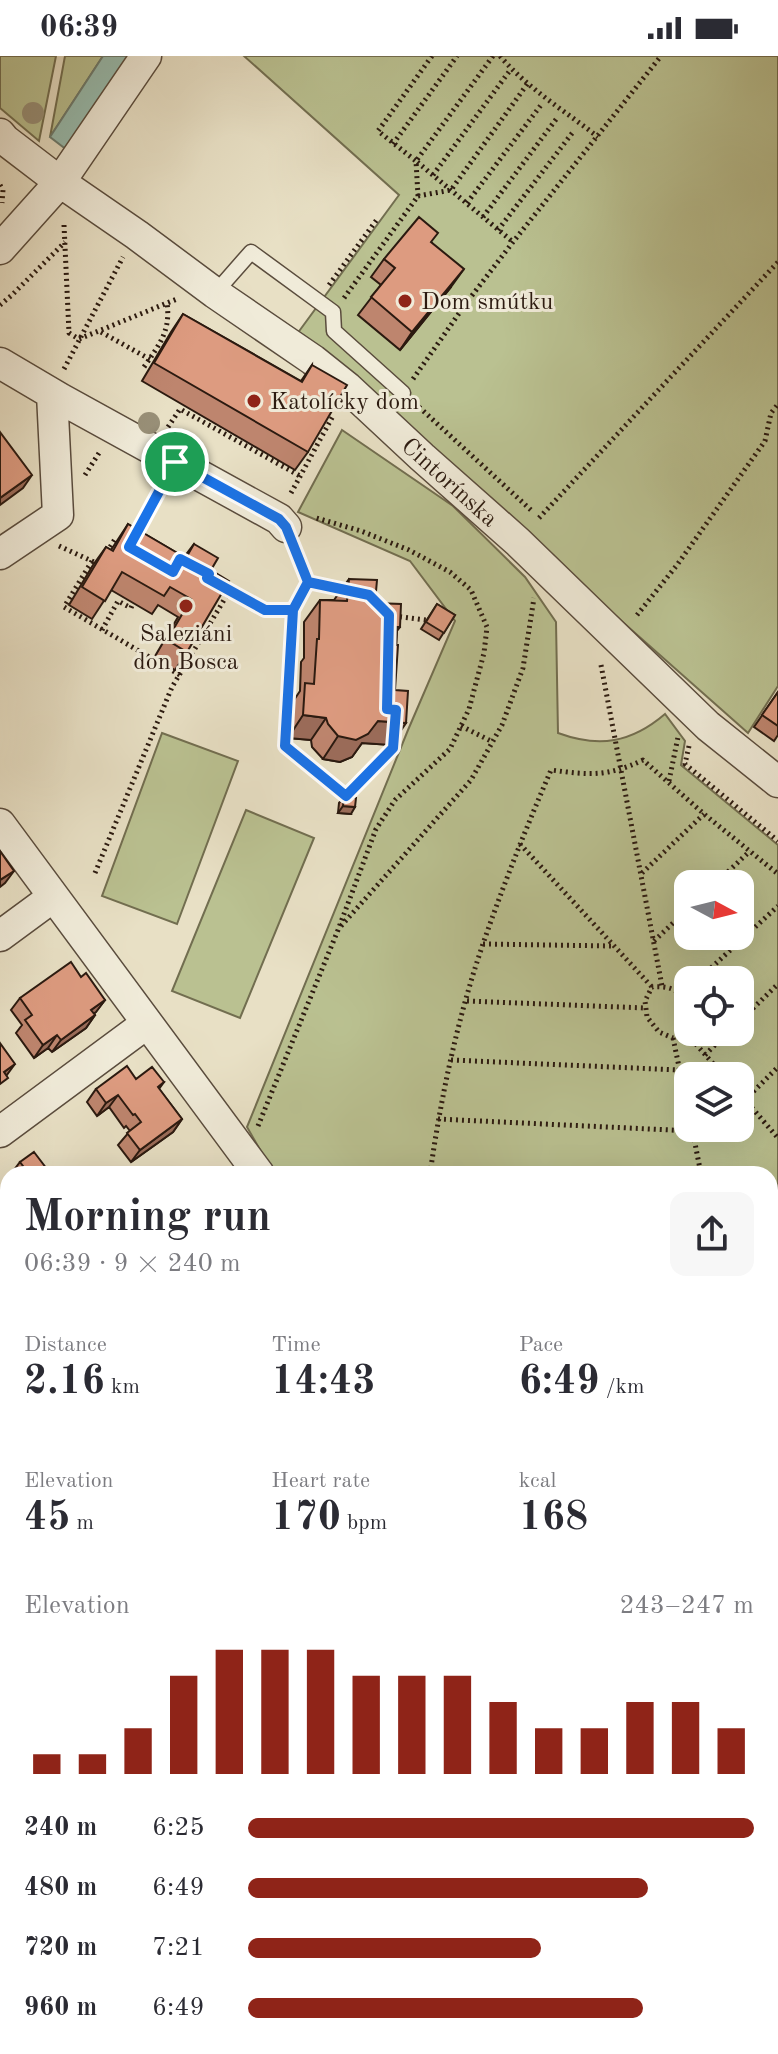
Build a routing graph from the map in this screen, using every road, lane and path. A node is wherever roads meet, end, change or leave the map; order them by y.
1 (146, 56) edge
2 (432, 56) edge
3 (457, 56) edge
4 (493, 56) edge
5 (500, 56) edge
6 (661, 56) edge
7 (511, 69) junction
8 (528, 83) junction
9 (541, 105) dead end
10 (557, 118) dead end
11 (573, 132) dead end
12 (0, 134) edge
13 (598, 137) junction
14 (393, 144) junction
15 (416, 161) junction
16 (433, 175) junction
17 (60, 182) junction
18 (451, 190) junction
19 (418, 196) junction
20 (467, 203) junction
21 (483, 217) junction
22 (378, 218) dead end
23 (64, 225) dead end
24 (498, 230) junction
25 (65, 242) junction
26 (513, 242) junction
27 (0, 249) edge
28 (127, 249) dead end
29 (778, 262) edge
30 (200, 294) junction
31 (318, 299) junction
32 (167, 303) junction
33 (0, 305) edge
34 (333, 312) junction
35 (100, 332) junction
36 (79, 339) junction
37 (152, 360) junction
38 (0, 363) edge
39 (144, 367) dead end
40 (58, 382) junction
41 (403, 393) joint
42 (778, 404) edge
43 (335, 412) edge
44 (164, 456) junction
45 (300, 476) junction
46 (294, 514) junction
47 (539, 518) dead end
48 (56, 530) junction
49 (135, 536) edge
50 (129, 547) edge
51 (0, 554) edge
52 (92, 561) junction
53 (308, 582) junction
54 (218, 584) edge
55 (537, 584) dead end
56 (230, 590) junction
57 (354, 592) edge
58 (133, 603) dead end
59 (293, 610) junction
60 (637, 615) dead end
61 (426, 620) edge
62 (390, 626) edge
63 (199, 629) edge
64 (102, 630) junction
65 (205, 633) junction
66 (599, 654) dead end
67 (180, 675) junction
68 (684, 712) junction
69 (461, 726) junction
70 (394, 735) edge
71 (493, 742) junction
72 (621, 770) junction
73 (668, 782) junction
74 (778, 782) edge
75 (704, 814) junction
76 (0, 824) edge
77 (778, 841) edge
78 (520, 844) junction
79 (750, 851) junction
80 (730, 870) edge
81 (95, 873) dead end
82 (642, 873) junction
83 (778, 874) edge
84 (53, 897) junction
85 (778, 906) edge
86 (674, 922) edge
87 (338, 930) junction
88 (0, 936) edge
89 (654, 941) junction
90 (483, 944) junction
91 (614, 946) junction
92 (713, 966) edge
93 (778, 984) edge
94 (662, 986) junction
95 (652, 987) junction
96 (674, 989) edge
97 (467, 1001) junction
98 (754, 1007) edge
99 (646, 1008) junction
100 (146, 1024) junction
101 (673, 1038) joint
102 (698, 1046) edge
103 (714, 1046) edge
104 (705, 1055) junction
105 (451, 1060) junction
106 (678, 1062) edge
107 (711, 1062) edge
108 (778, 1067) edge
109 (674, 1070) edge
110 (754, 1087) edge
111 (754, 1111) edge
112 (438, 1119) junction
113 (674, 1128) edge
114 (0, 1132) edge
115 (778, 1138) edge
116 (695, 1142) edge
117 (252, 1165) edge
118 (431, 1166) edge
119 (699, 1166) edge

1 - 17 street
2 - 14 path
3 - 14 path
4 - 15 path
5 - 7 path
6 - 13 path
7 - 8 path
7 - 16 path
8 - 13 path
8 - 18 path
9 - 20 path
10 - 21 path
11 - 24 path
12 - 17 street, Cintorínska
13 - 26 path
14 - 15 path
15 - 16 path
15 - 19 path
16 - 18 path
17 - 27 street
17 - 30 street, Cintorínska
18 - 19 path
18 - 20 path
19 - 34 path
20 - 21 path
21 - 24 path
22 - 31 path
23 - 25 path
24 - 26 path
25 - 33 path
25 - 36 path
26 - 41 path
28 - 36 path
29 - 47 path
30 - 31 lane
30 - 32 path
30 - 68 street, Cintorínska
31 - 34 lane
32 - 35 path
32 - 37 path
34 - 41 lane
35 - 36 path
35 - 37 path
36 - 40 path
37 - 39 path
38 - 40 street
40 - 44 street
40 - 48 street
42 - 60 path
43 - 45 path
44 - 45 path
44 - 46 street
44 - 49 path
45 - 46 path
46 - 53 path
46 - 69 path
48 - 51 street
48 - 52 path
50 - 52 path
52 - 64 path
53 - 57 path
53 - 59 path
54 - 56 path
55 - 71 path
56 - 59 path
56 - 65 path
58 - 64 path
59 - 70 path
61 - 62 path
63 - 65 path
64 - 67 path
65 - 67 path
66 - 72 path
67 - 81 path
68 - 73 path
68 - 74 street, Cintorínska
68 - 77 path
69 - 71 path
69 - 87 path
71 - 87 path
72 - 73 path
72 - 78 path
72 - 82 path
73 - 75 path
75 - 79 path
75 - 82 path
76 - 84 street
78 - 90 path
78 - 91 path
79 - 80 path
79 - 83 path
82 - 89 path
84 - 88 street
84 - 100 street
85 - 92 path
86 - 89 path
87 - 117 path
89 - 94 path
90 - 91 path
90 - 97 path
91 - 95 path
93 - 98 path
94 - 95 path
94 - 96 path
95 - 99 path
97 - 99 path
97 - 105 path
99 - 101 path
100 - 114 street
100 - 117 street
101 - 106 path
102 - 104 path
103 - 104 path
104 - 107 path
105 - 109 path
105 - 112 path
108 - 110 path
111 - 115 path
112 - 113 path
112 - 118 path
116 - 119 path

